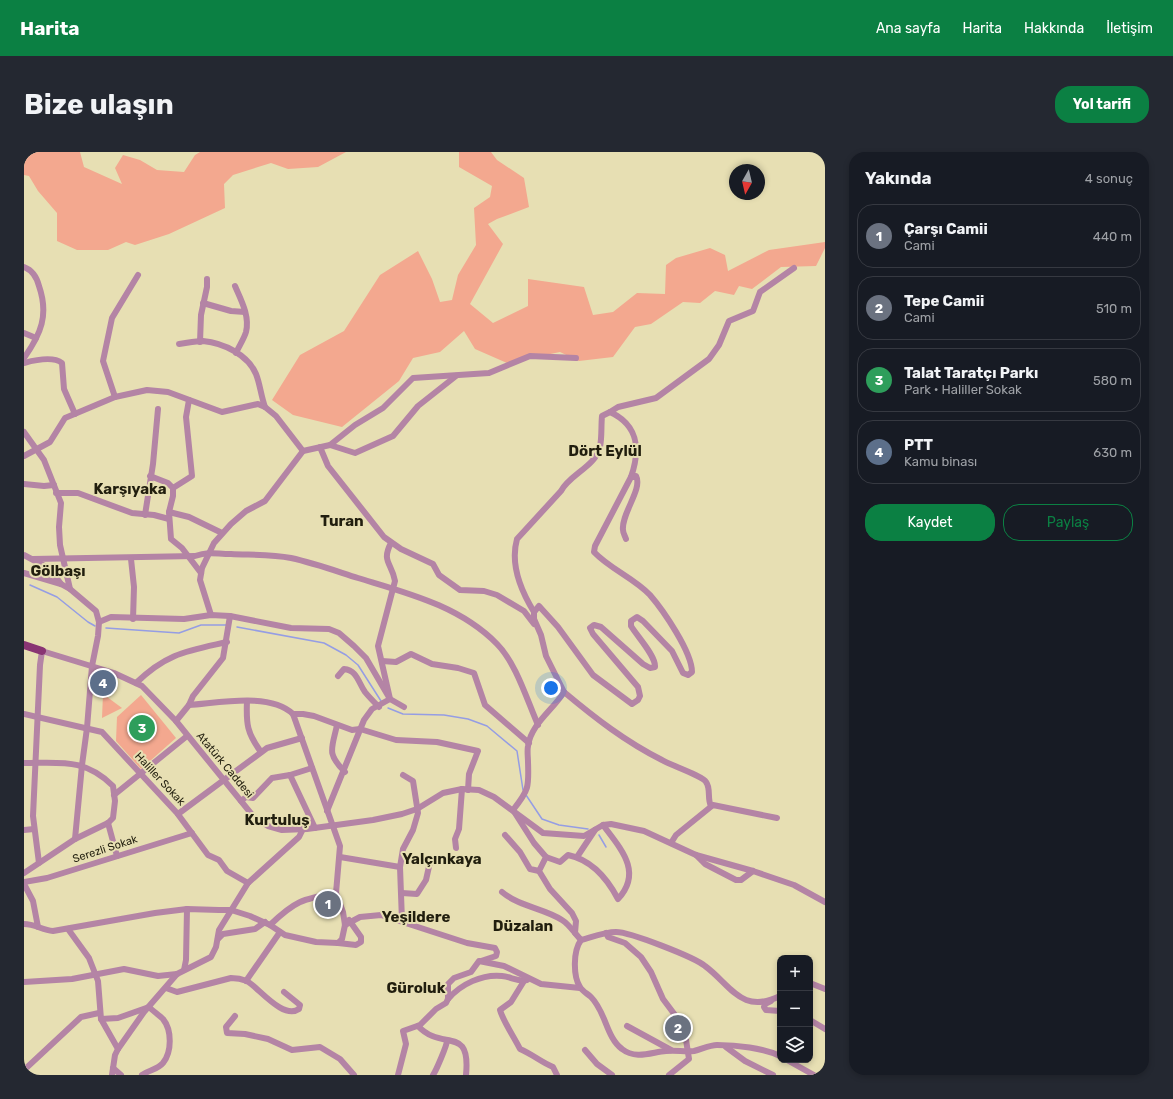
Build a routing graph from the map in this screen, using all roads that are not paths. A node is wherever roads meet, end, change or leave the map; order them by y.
1 (24, 267) edge
2 (794, 268) dead end
3 (138, 275) dead end
4 (207, 279) dead end
5 (235, 286) dead end
6 (203, 302) junction
7 (245, 312) junction
8 (24, 333) edge
9 (36, 338) junction
10 (200, 342) junction
11 (179, 344) dead end
12 (236, 353) junction
13 (24, 358) edge
14 (576, 358) dead end
15 (24, 362) edge
16 (456, 376) junction
17 (115, 397) junction
18 (189, 400) junction
19 (265, 407) junction
20 (158, 409) dead end
21 (610, 412) junction
22 (75, 414) junction
23 (24, 432) edge
24 (330, 445) junction
25 (320, 446) junction
26 (37, 449) junction
27 (303, 451) junction
28 (24, 456) edge
29 (150, 476) junction
30 (631, 477) junction
31 (24, 484) edge
32 (54, 485) junction
33 (173, 488) junction
34 (56, 493) junction
35 (145, 515) junction
36 (169, 516) junction
37 (222, 533) junction
38 (626, 539) dead end
39 (391, 543) junction
40 (208, 552) junction
41 (24, 555) edge
42 (188, 556) junction
43 (34, 559) junction
44 (62, 559) junction
45 (131, 559) junction
46 (24, 573) edge
47 (201, 573) junction
48 (61, 584) junction
49 (70, 589) junction
50 (394, 589) junction
51 (534, 612) junction
52 (211, 615) junction
53 (230, 616) junction
54 (133, 619) junction
55 (99, 622) junction
56 (538, 630) junction
57 (227, 642) junction
58 (24, 645) edge
59 (24, 651) edge
60 (42, 651) junction
61 (382, 661) junction
62 (92, 666) junction
63 (338, 676) dead end
64 (136, 683) junction
65 (564, 692) junction
66 (390, 700) junction
67 (246, 701) junction
68 (189, 705) junction
69 (404, 706) dead end
70 (378, 707) junction
71 (24, 714) edge
72 (293, 714) junction
73 (39, 718) junction
74 (176, 721) junction
75 (337, 725) junction
76 (538, 725) junction
77 (87, 728) junction
78 (360, 729) junction
79 (187, 736) junction
80 (302, 738) junction
81 (529, 742) junction
82 (261, 752) junction
83 (24, 763) edge
84 (36, 763) junction
85 (82, 765) junction
86 (312, 768) junction
87 (345, 772) junction
88 (141, 773) junction
89 (290, 775) junction
90 (403, 775) dead end
91 (223, 780) junction
92 (465, 789) junction
93 (114, 795) junction
94 (241, 801) junction
95 (710, 806) junction
96 (417, 809) junction
97 (513, 810) junction
98 (328, 811) junction
99 (178, 814) junction
100 (777, 818) dead end
101 (108, 823) junction
102 (330, 825) junction
103 (603, 825) junction
104 (315, 828) junction
105 (34, 829) junction
106 (303, 829) junction
107 (24, 830) edge
108 (596, 830) junction
109 (192, 833) junction
110 (505, 835) dead end
111 (75, 839) junction
112 (671, 843) junction
113 (456, 848) dead end
114 (696, 855) junction
115 (117, 856) junction
116 (340, 857) junction
117 (546, 857) junction
118 (577, 857) junction
119 (430, 862) dead end
120 (39, 863) junction
121 (400, 867) junction
122 (539, 871) junction
123 (753, 871) junction
124 (24, 873) edge
125 (24, 883) edge
126 (248, 883) junction
127 (502, 892) dead end
128 (336, 893) junction
129 (402, 893) junction
130 (825, 902) edge
131 (187, 909) junction
132 (231, 910) junction
133 (402, 922) junction
134 (267, 923) junction
135 (24, 924) edge
136 (348, 924) junction
137 (38, 927) junction
138 (68, 930) junction
139 (280, 932) junction
140 (575, 933) junction
141 (606, 933) junction
142 (218, 939) junction
143 (581, 940) junction
144 (338, 943) junction
145 (479, 961) junction
146 (184, 970) junction
147 (95, 974) junction
148 (177, 974) junction
149 (531, 979) junction
150 (246, 981) junction
151 (524, 981) junction
152 (24, 982) edge
153 (813, 984) edge
154 (166, 988) junction
155 (580, 988) junction
156 (825, 989) edge
157 (284, 992) dead end
158 (777, 998) edge
159 (448, 999) junction
160 (771, 1001) junction
161 (149, 1007) junction
162 (777, 1011) edge
163 (100, 1016) junction
164 (235, 1016) dead end
165 (813, 1022) edge
166 (418, 1026) junction
167 (627, 1026) dead end
168 (825, 1029) edge
169 (447, 1041) junction
170 (724, 1046) junction
171 (118, 1049) junction
172 (585, 1050) dead end
173 (672, 1051) junction
174 (689, 1052) junction
175 (777, 1055) edge
176 (792, 1063) edge
177 (113, 1068) junction
178 (24, 1070) edge
179 (112, 1075) edge
180 (121, 1075) edge
181 (142, 1075) edge
182 (354, 1075) edge
183 (398, 1075) edge
184 (433, 1075) edge
185 (466, 1075) edge
186 (557, 1075) edge
187 (612, 1075) edge
188 (669, 1075) edge
189 (773, 1075) edge
190 (814, 1075) edge

1 - 9 street
2 - 21 street
3 - 17 street
4 - 6 street
5 - 7 street
6 - 7 street
6 - 10 street
7 - 12 street
8 - 9 street
9 - 13 street
10 - 11 street
10 - 12 street
12 - 19 street
14 - 16 street
15 - 22 street
16 - 24 street
16 - 24 street
17 - 18 street
17 - 22 street
18 - 19 street
18 - 33 street
19 - 27 street
20 - 29 street
21 - 30 street
21 - 51 street
22 - 26 street
23 - 26 street
24 - 25 street
25 - 27 street
25 - 39 street
26 - 28 street
26 - 32 street
27 - 37 street
29 - 33 street
29 - 35 street
30 - 38 street
30 - 51 street
31 - 32 street
32 - 34 street
33 - 36 street
34 - 35 street
34 - 44 street
35 - 36 street
36 - 37 street
36 - 42 street
37 - 40 street
39 - 50 street
39 - 56 street
40 - 42 street
40 - 47 street
40 - 50 street
41 - 43 street
42 - 45 street
42 - 47 street
43 - 44 street
43 - 48 street
44 - 45 street
44 - 49 street
45 - 54 street
46 - 48 street
47 - 52 street
48 - 49 street
49 - 55 street
50 - 61 street
50 - 76 street
51 - 56 street
52 - 53 street
52 - 54 street
53 - 57 street
53 - 66 street
54 - 55 street
55 - 62 street
56 - 65 street
57 - 64 street
57 - 68 street
58 - 60 main road
59 - 60 main road
60 - 62 street, Atatürk Caddesi
60 - 73 street
61 - 66 street
61 - 81 street
62 - 64 street, Atatürk Caddesi
62 - 77 street
63 - 70 street
64 - 74 street, Atatürk Caddesi
65 - 76 street
65 - 95 street
66 - 69 street
66 - 70 street
67 - 68 street
67 - 72 street
67 - 82 street
68 - 74 street
70 - 78 street
71 - 73 street, Haliller Sokak
72 - 75 street
72 - 80 street
73 - 77 street, Haliller Sokak
73 - 84 street
74 - 79 street, Atatürk Caddesi
75 - 78 street
75 - 87 street
76 - 81 street
77 - 85 street
77 - 88 street, Haliller Sokak
78 - 87 street
78 - 92 street
79 - 88 street
79 - 91 street, Atatürk Caddesi
80 - 82 street
80 - 86 street
81 - 97 street
82 - 91 street
83 - 84 street
84 - 85 street
84 - 105 street
85 - 93 street
85 - 111 street
86 - 89 street
86 - 98 street
87 - 98 street
88 - 93 street
88 - 99 street, Haliller Sokak
89 - 94 street
89 - 104 street
90 - 96 street
91 - 94 street, Atatürk Caddesi
91 - 99 street
92 - 96 street, Atatürk Caddesi
92 - 97 street
92 - 113 street
93 - 101 street
94 - 106 street, Atatürk Caddesi
95 - 100 street
95 - 112 street
96 - 102 street, Atatürk Caddesi
96 - 121 street
97 - 108 street
97 - 117 street
98 - 102 street
99 - 109 street, Haliller Sokak
101 - 111 street
101 - 115 street
102 - 104 street, Atatürk Caddesi
102 - 116 street
103 - 108 street
103 - 112 street
103 - 118 street
104 - 106 street, Atatürk Caddesi
105 - 107 street
105 - 120 street
106 - 126 street
108 - 118 street
109 - 115 street, Serezli Sokak
109 - 126 street, Haliller Sokak
110 - 122 street
111 - 120 street
112 - 114 street
114 - 123 street
114 - 123 street
115 - 125 street, Serezli Sokak
116 - 121 street
116 - 128 street
117 - 118 street
117 - 122 street
119 - 129 street
120 - 124 street
121 - 129 street
122 - 140 street
123 - 130 street
125 - 137 street
126 - 132 street
127 - 140 street
128 - 134 street
128 - 136 street
129 - 133 street
131 - 132 street
131 - 138 street
131 - 146 street
132 - 134 street
132 - 142 street
133 - 136 street
133 - 145 street
134 - 139 street
134 - 142 street
135 - 137 street
136 - 144 street
136 - 144 street
137 - 138 street
138 - 147 street
139 - 144 street
139 - 150 street
140 - 143 street
141 - 143 street
141 - 160 street
141 - 174 street
142 - 146 street
143 - 155 street
145 - 149 street
145 - 159 street
146 - 148 street
147 - 148 street
147 - 152 street
147 - 163 street
148 - 154 street
149 - 151 street
149 - 155 street
150 - 154 street
150 - 157 street
151 - 159 street
151 - 186 street
153 - 156 street
154 - 161 street
155 - 173 street
158 - 160 street
159 - 166 street
160 - 162 street
161 - 163 street
161 - 171 street
161 - 181 street
163 - 171 street
163 - 178 street
164 - 182 street
165 - 168 street
166 - 169 street
166 - 183 street
167 - 173 street
169 - 184 street
169 - 185 street
170 - 174 street
170 - 175 street
170 - 189 street
171 - 177 street
172 - 187 street
173 - 174 street
174 - 188 street
176 - 190 street
177 - 179 street
177 - 180 street

